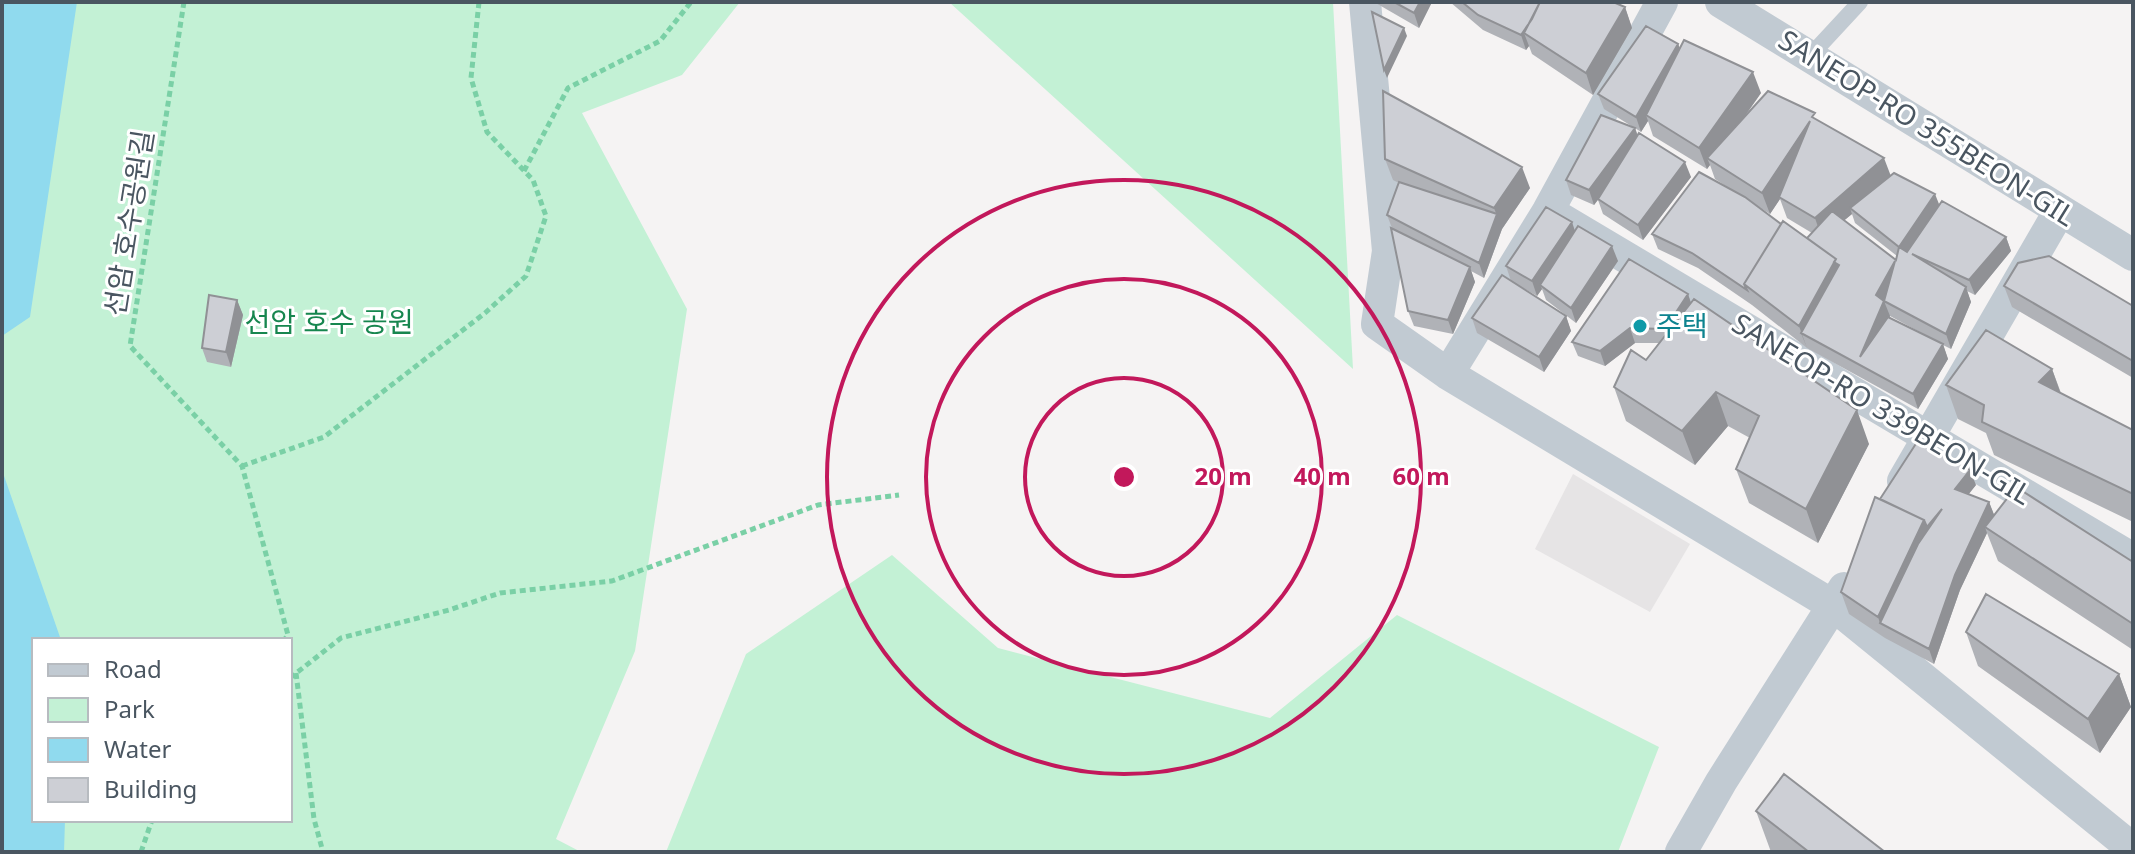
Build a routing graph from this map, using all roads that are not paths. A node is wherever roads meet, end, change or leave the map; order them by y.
1 (1365, 2) edge
2 (1662, 2) edge
3 (1721, 2) edge
4 (1860, 2) edge
5 (1810, 56) junction
6 (2060, 210) junction
7 (1548, 211) junction
8 (2133, 255) edge
9 (1448, 374) junction
10 (1927, 436) junction
11 (1890, 504) edge
12 (1862, 556) edge
13 (2133, 559) edge
14 (1834, 606) junction
15 (2133, 849) edge
16 (1681, 852) edge

1 - 9 street
2 - 7 street
3 - 5 street, SANEOP-RO 355BEON-GIL
4 - 5 lane
5 - 6 street, SANEOP-RO 355BEON-GIL
6 - 8 street, SANEOP-RO 355BEON-GIL
6 - 10 street
7 - 9 street
7 - 10 street, SANEOP-RO 339BEON-GIL
9 - 14 street
10 - 11 street
10 - 13 street, SANEOP-RO 339BEON-GIL
12 - 14 street
14 - 15 street
14 - 16 street

